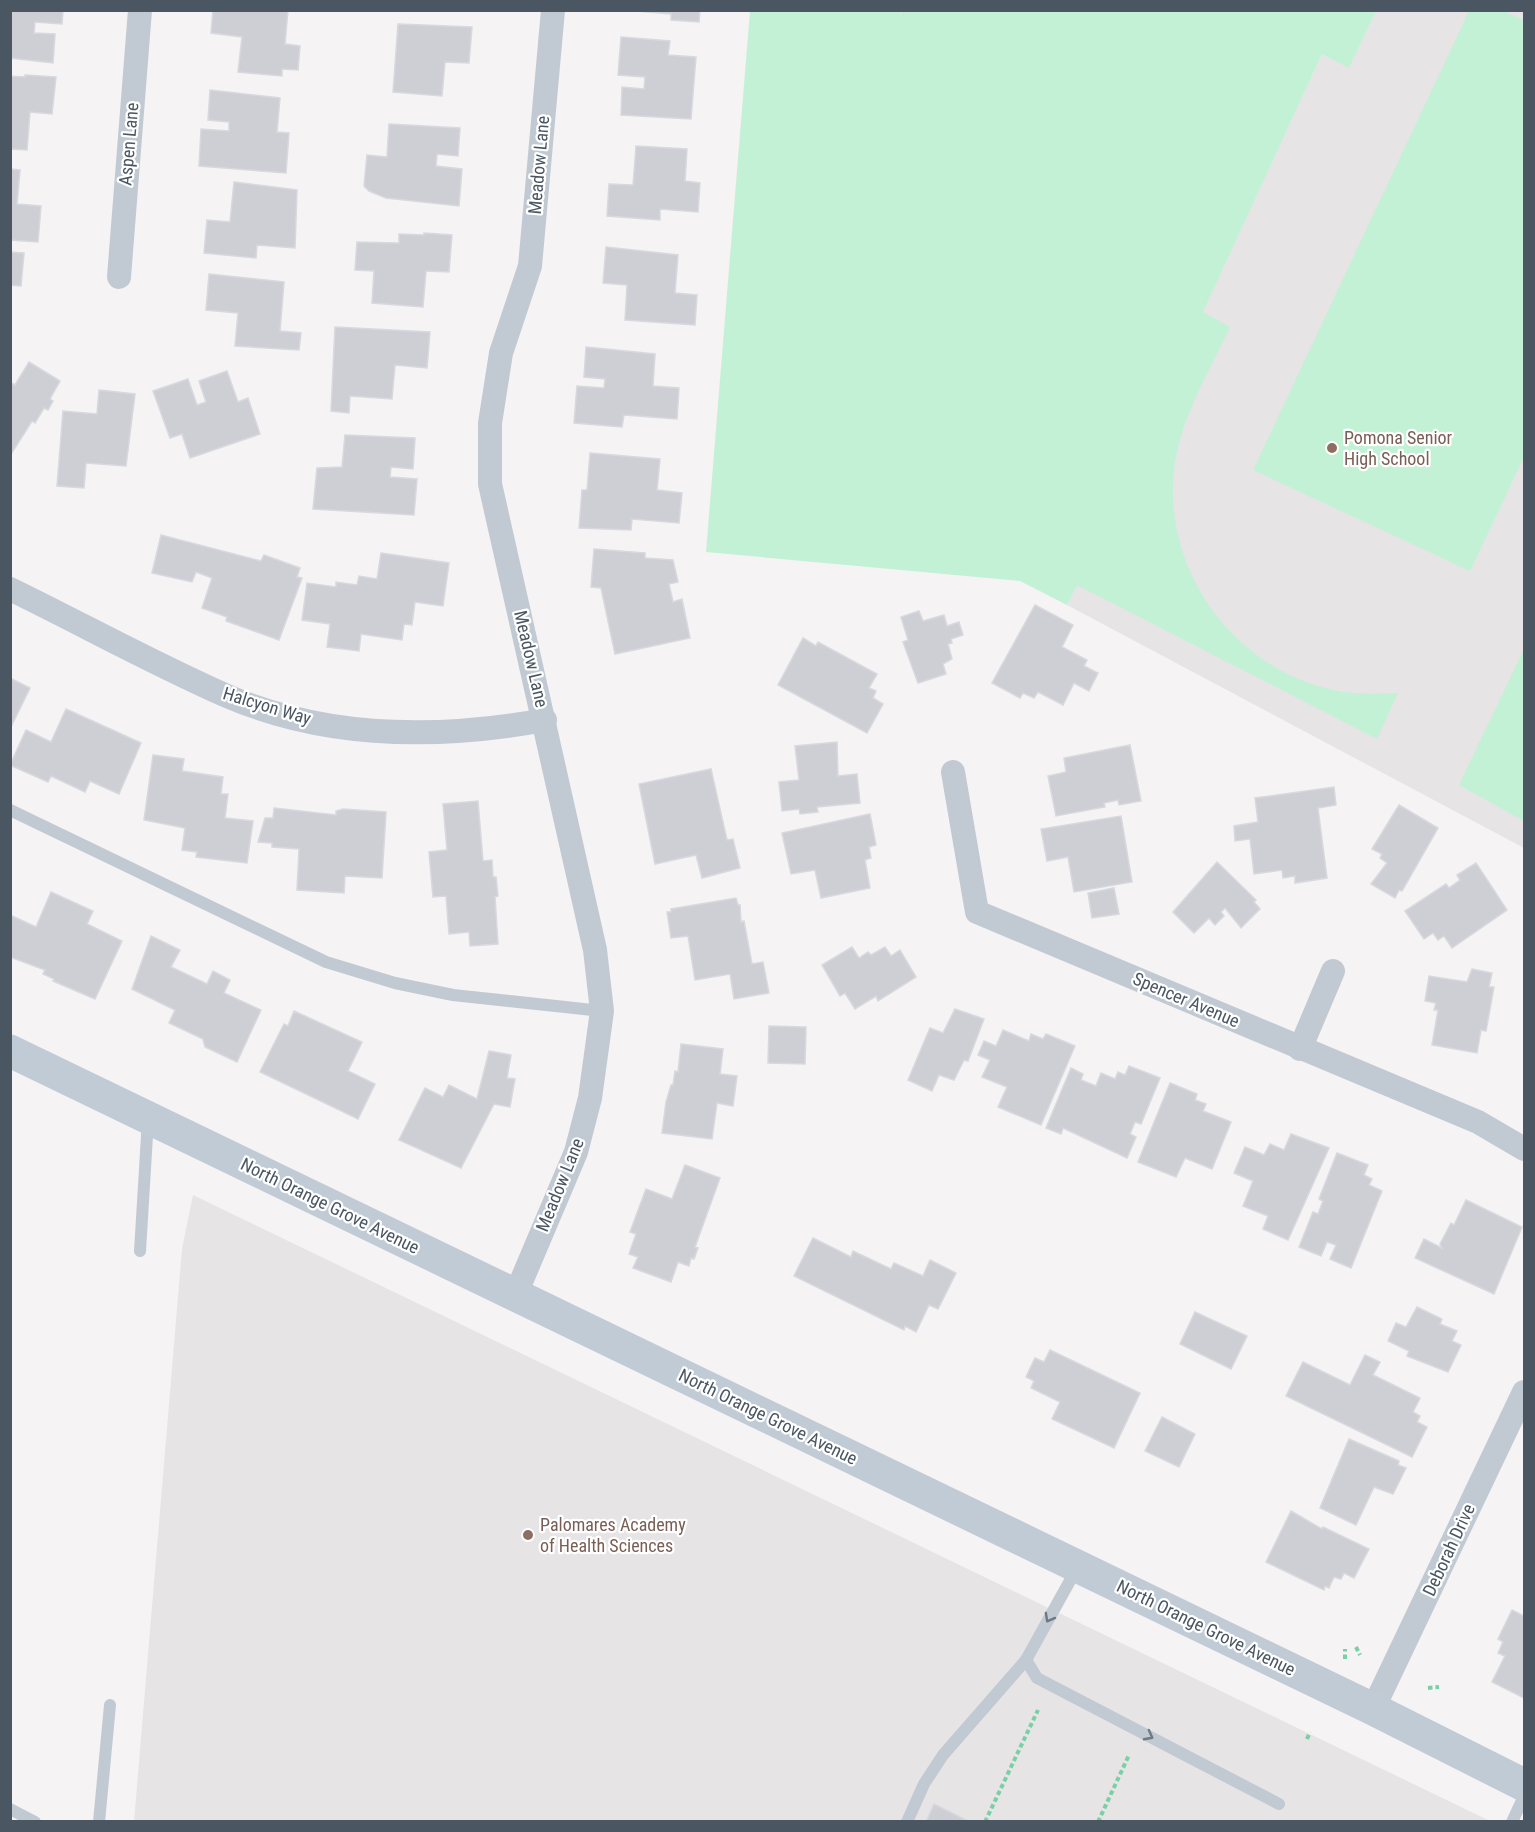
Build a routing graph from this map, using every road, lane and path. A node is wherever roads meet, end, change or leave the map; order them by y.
1 (140, 10) edge
2 (553, 10) edge
3 (119, 277) dead end
4 (10, 589) edge
5 (545, 720) junction
6 (953, 772) dead end
7 (10, 810) edge
8 (1333, 971) dead end
9 (602, 1011) junction
10 (1300, 1048) junction
11 (10, 1051) edge
12 (148, 1118) junction
13 (1524, 1149) edge
14 (140, 1251) dead end
15 (515, 1296) junction
16 (1524, 1392) edge
17 (1078, 1567) junction
18 (1356, 1647) dead end
19 (1345, 1649) dead end
20 (1360, 1655) dead end
21 (1026, 1659) junction
22 (1344, 1659) dead end
23 (1439, 1687) dead end
24 (1428, 1688) dead end
25 (110, 1705) dead end
26 (1374, 1709) junction
27 (1038, 1710) dead end
28 (1310, 1732) dead end
29 (1307, 1739) dead end
30 (1129, 1755) dead end
31 (1524, 1785) edge
32 (1524, 1796) edge
33 (1279, 1804) dead end
34 (10, 1809) edge
35 (35, 1821) edge
36 (99, 1821) edge
37 (907, 1821) edge
38 (985, 1821) edge
39 (1098, 1821) edge
40 (1512, 1821) edge

1 - 3 street, Aspen Lane
2 - 5 street, Meadow Lane
4 - 5 street, Halcyon Way
5 - 9 street, Meadow Lane
6 - 10 street, Spencer Avenue
7 - 9 lane
8 - 10 street
9 - 15 street, Meadow Lane
10 - 13 street, Spencer Avenue
11 - 12 main road, North Orange Grove Avenue
12 - 14 lane
12 - 15 main road, North Orange Grove Avenue
15 - 17 main road, North Orange Grove Avenue
16 - 26 street, Deborah Drive
17 -> 21 lane
17 - 26 main road, North Orange Grove Avenue
18 - 20 path
19 - 22 path
21 -> 33 lane
21 - 37 lane
23 - 24 path
25 - 36 lane
26 - 31 main road, North Orange Grove Avenue
27 - 38 path
28 - 29 path
30 - 39 path
32 - 40 lane
34 - 35 lane

